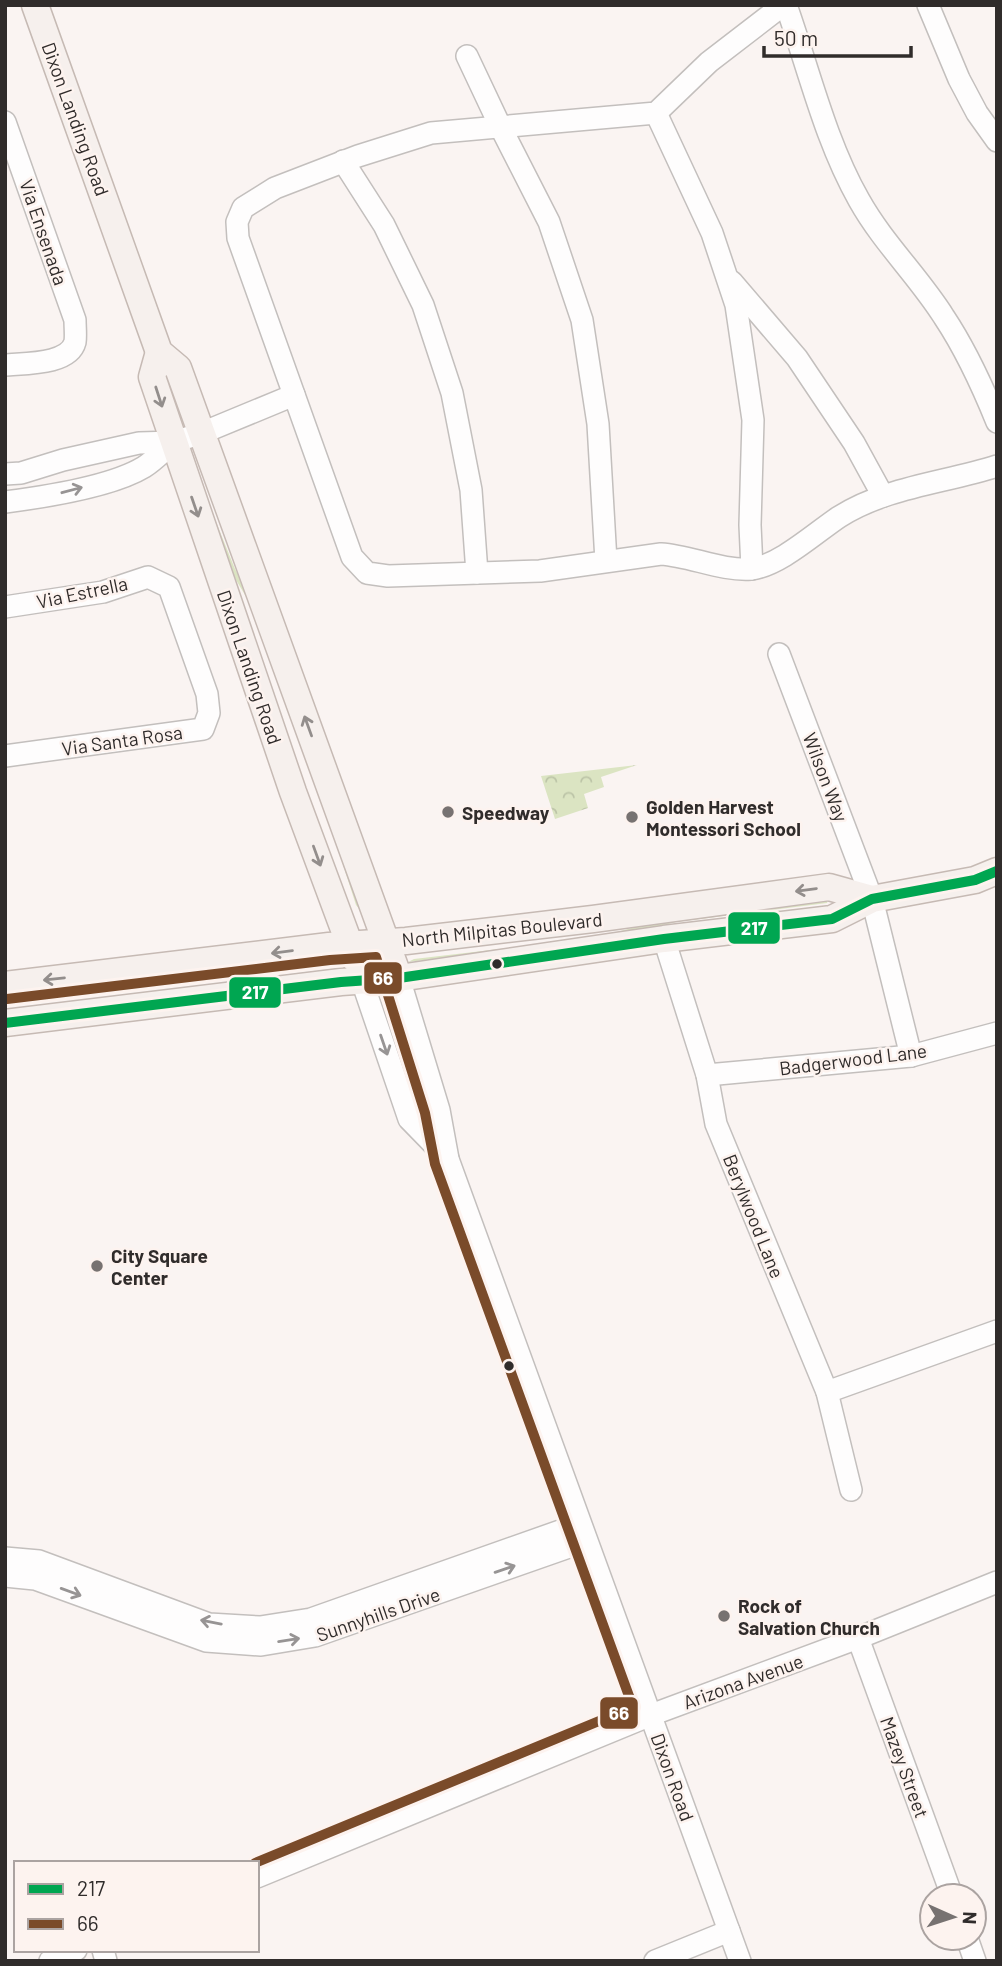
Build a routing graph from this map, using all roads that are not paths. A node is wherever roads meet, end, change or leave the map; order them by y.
1 (35, 5) edge
2 (785, 5) edge
3 (928, 5) edge
4 (467, 56) dead end
5 (656, 113) junction
6 (5, 122) edge
7 (500, 126) junction
8 (997, 141) edge
9 (343, 161) junction
10 (726, 275) junction
11 (159, 352) junction
12 (5, 365) edge
13 (294, 395) junction
14 (997, 422) edge
15 (202, 433) junction
16 (174, 442) junction
17 (997, 466) edge
18 (5, 474) edge
19 (883, 496) junction
20 (5, 502) edge
21 (606, 561) junction
22 (752, 569) junction
23 (477, 573) junction
24 (5, 607) edge
25 (779, 654) dead end
26 (207, 694) joint
27 (5, 756) edge
28 (997, 872) edge
29 (872, 899) junction
30 (664, 939) junction
31 (386, 942) junction
32 (350, 944) junction
33 (399, 978) junction
34 (362, 981) junction
35 (5, 985) edge
36 (5, 1024) edge
37 (997, 1033) edge
38 (911, 1056) junction
39 (707, 1075) junction
40 (448, 1159) junction
41 (997, 1331) edge
42 (827, 1392) junction
43 (851, 1490) dead end
44 (583, 1532) junction
45 (5, 1558) edge
46 (5, 1576) edge
47 (997, 1582) edge
48 (858, 1638) junction
49 (651, 1715) junction
50 (259, 1876) edge
51 (947, 1882) edge
52 (730, 1931) junction
53 (71, 1952) edge
54 (50, 1961) edge
55 (655, 1961) edge
56 (740, 1961) edge

1 - 11 main road, Dixon Landing Road
2 - 5 street
2 - 14 street
3 - 8 street
4 - 7 street
5 - 7 street
5 - 10 street
6 - 12 street, Via Ensenada
7 - 9 street
7 - 21 street
9 - 13 street
9 - 23 street
10 - 19 street
10 - 22 street
11 - 15 main road, Dixon Landing Road
11 -> 16 main road, Dixon Landing Road
13 - 15 street
13 - 23 street
15 - 16 street
31 -> 15 main road, Dixon Landing Road
16 - 18 street
20 -> 16 street
16 -> 32 main road, Dixon Landing Road
17 - 19 street
19 - 22 street
21 - 22 street
21 - 23 street
24 - 26 street, Via Estrella
25 - 29 street, Wilson Way
26 - 27 street, Via Santa Rosa
28 - 29 main road, North Milpitas Boulevard
29 - 30 main road, North Milpitas Boulevard
29 -> 31 main road, North Milpitas Boulevard
29 - 38 street, Wilson Way
30 - 33 main road, North Milpitas Boulevard
30 - 39 street, Berylwood Lane
31 - 32 main road, North Milpitas Boulevard
31 - 33 main road, Dixon Road
32 - 34 main road, Dixon Landing Road
32 -> 35 main road, North Milpitas Boulevard
33 - 34 main road, North Milpitas Boulevard
33 - 40 street, Dixon Road
34 - 36 main road, North Milpitas Boulevard
34 -> 40 street, Dixon Road
37 - 38 street, Badgerwood Lane
38 - 39 street, Badgerwood Lane
39 - 42 street, Berylwood Lane
40 - 44 street, Dixon Road
41 - 42 street
42 - 43 street, Berylwood Lane
44 -> 45 street, Sunnyhills Drive
46 -> 44 street, Sunnyhills Drive
44 - 49 street, Dixon Road
47 - 48 street, Arizona Avenue
48 - 49 street, Arizona Avenue
48 - 51 street, Mazey Street
49 - 50 street, Arizona Avenue
49 - 52 street, Dixon Road
52 - 55 street
52 - 56 street, Dixon Road
53 - 54 street

